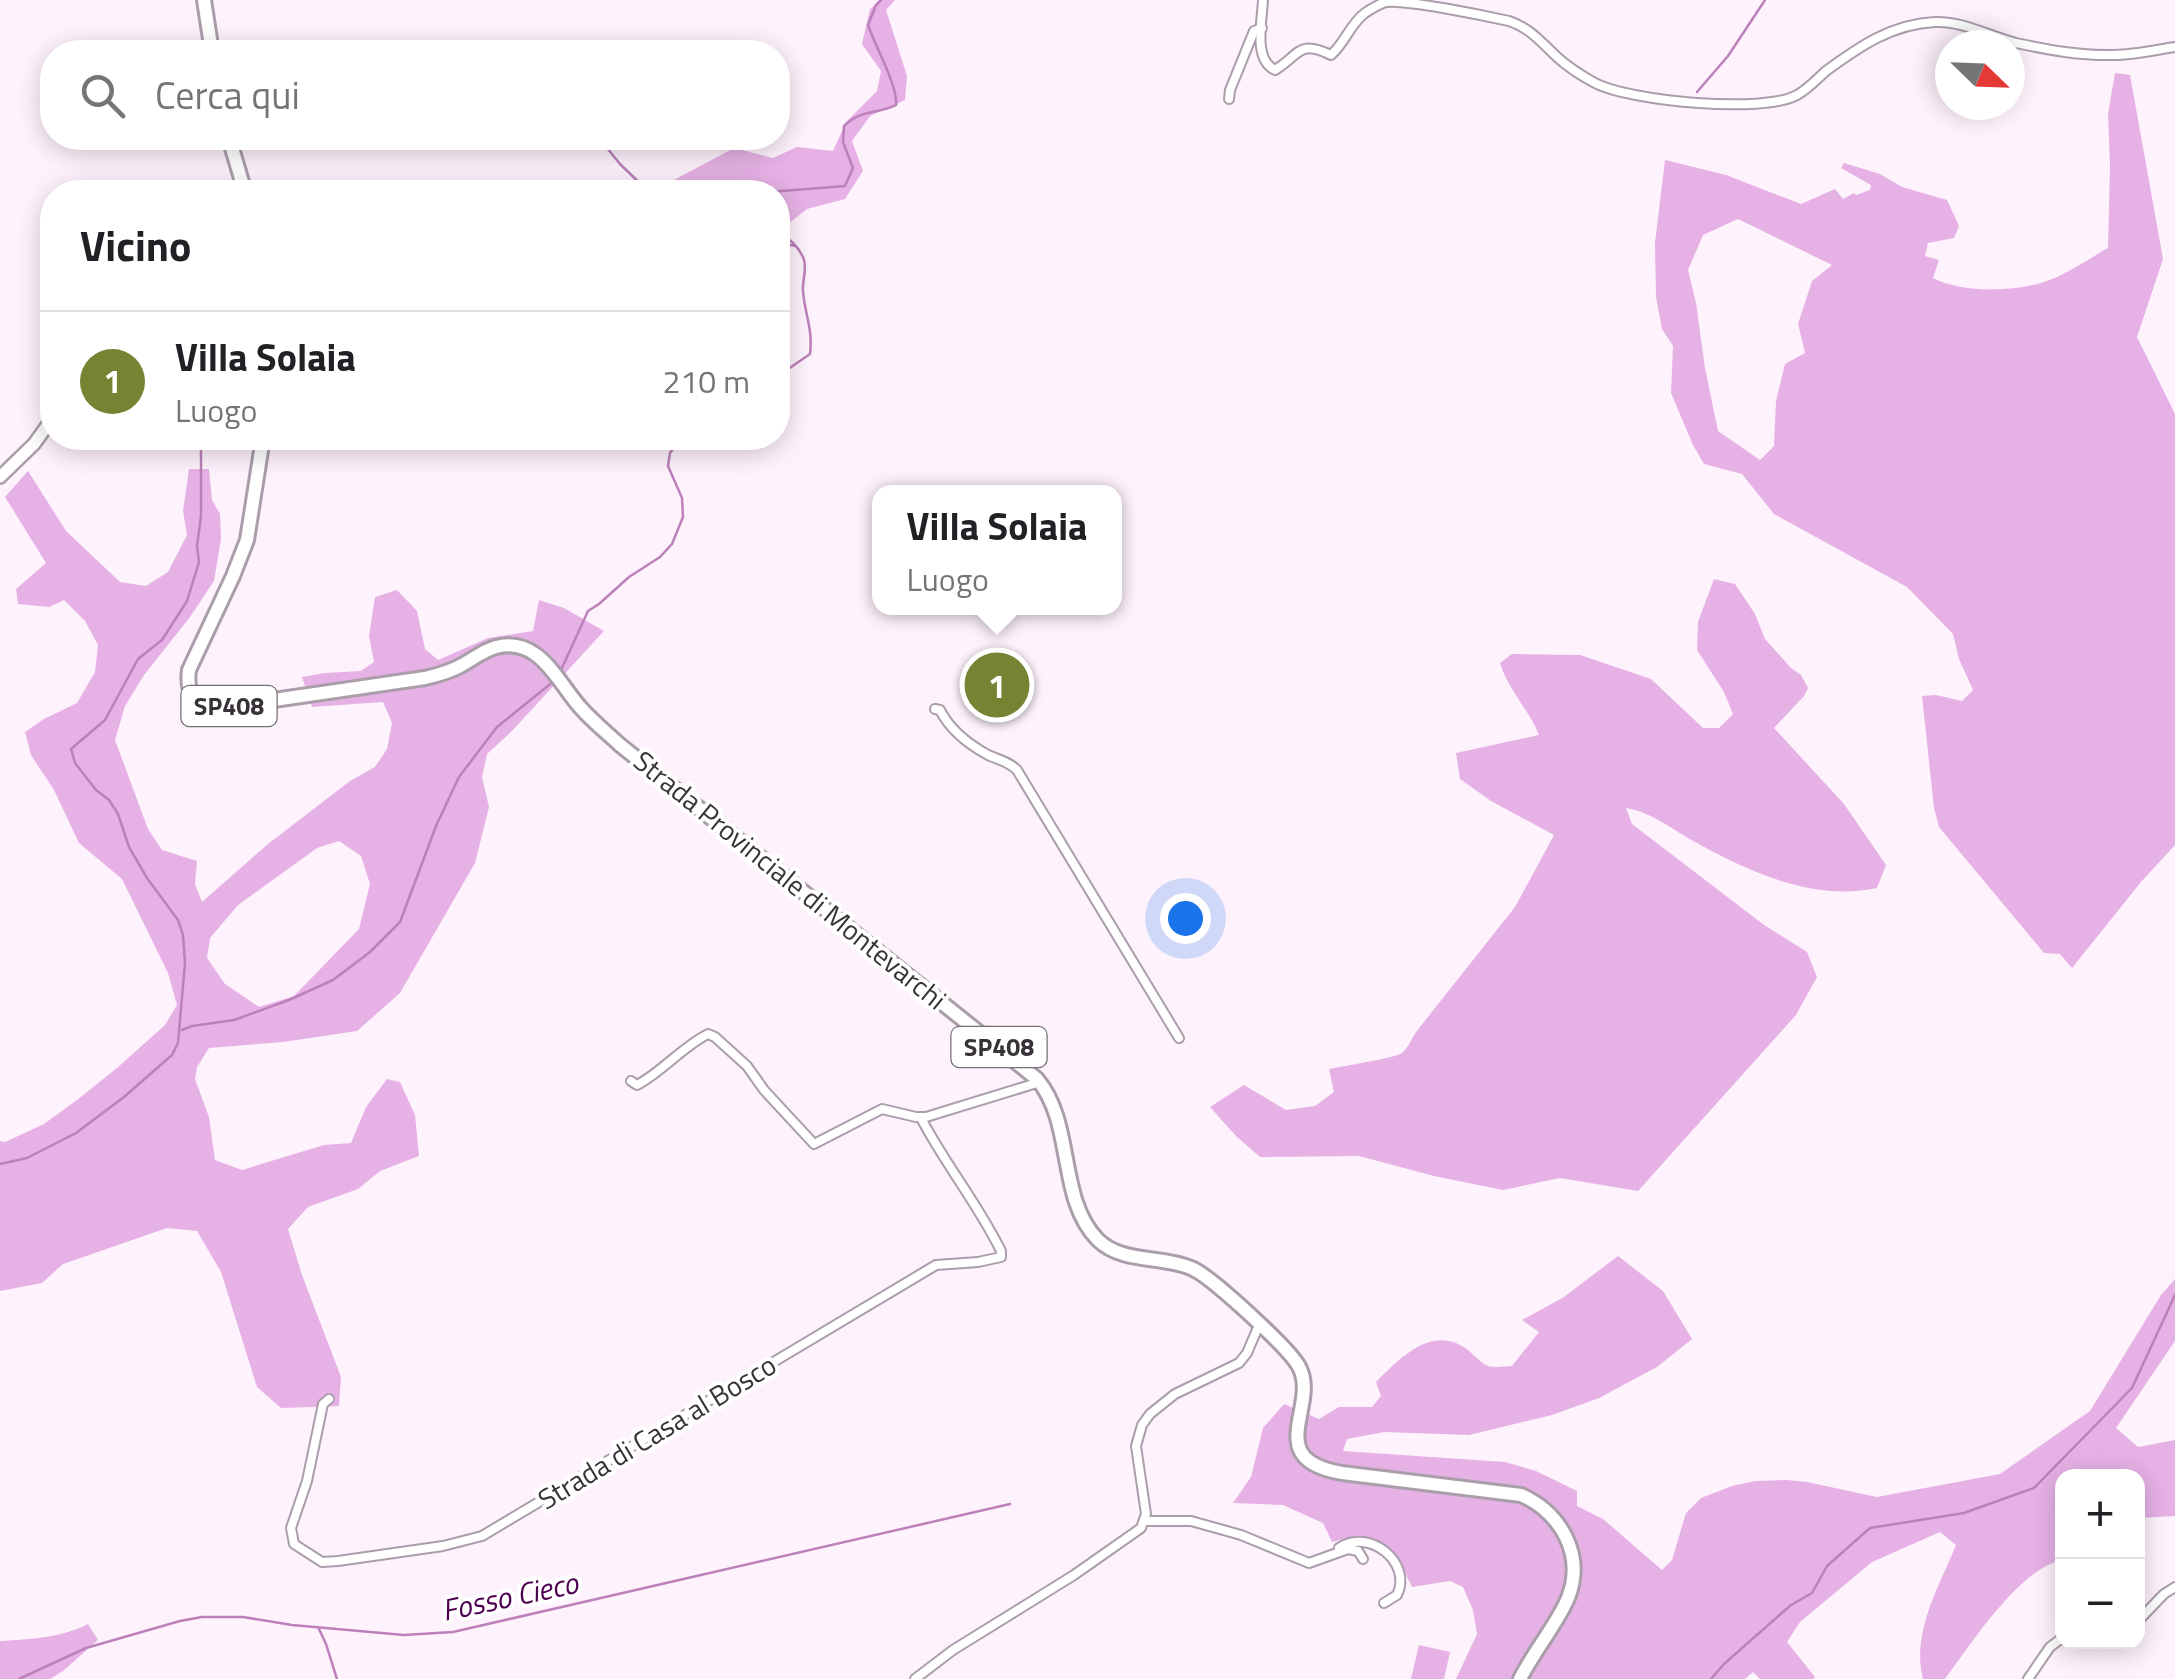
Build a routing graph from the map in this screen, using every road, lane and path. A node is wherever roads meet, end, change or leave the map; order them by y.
1 (204, 0) edge
2 (1263, 0) edge
3 (1262, 28) junction
4 (210, 40) edge
5 (2175, 47) edge
6 (1229, 99) dead end
7 (233, 150) edge
8 (241, 180) edge
9 (40, 436) edge
10 (261, 450) edge
11 (0, 476) edge
12 (935, 709) dead end
13 (1179, 1038) dead end
14 (631, 1081) dead end
15 (1040, 1082) junction
16 (922, 1118) junction
17 (1258, 1324) junction
18 (330, 1399) dead end
19 (1144, 1521) junction
20 (1328, 1556) junction
21 (1363, 1559) dead end
22 (2175, 1587) edge
23 (1384, 1602) dead end
24 (2145, 1614) edge
25 (2055, 1643) edge
26 (915, 1679) edge
27 (1520, 1679) edge
28 (2028, 1679) edge

1 - 4 main road
2 - 3 street
3 - 5 street
3 - 6 street
7 - 8 main road
9 - 11 street
10 - 15 main road, Strada Provinciale di Montevarchi / SP408
12 - 13 street
14 - 16 street
15 - 16 street
15 - 17 main road, Strada Provinciale di Montevarchi / SP408
16 - 18 street, Strada di Casa al Bosco
17 - 19 street
17 - 27 main road, Strada Provinciale di Montevarchi / SP408
19 - 20 street
19 - 26 street
20 - 21 street
20 - 23 street
22 - 24 street
25 - 28 street

